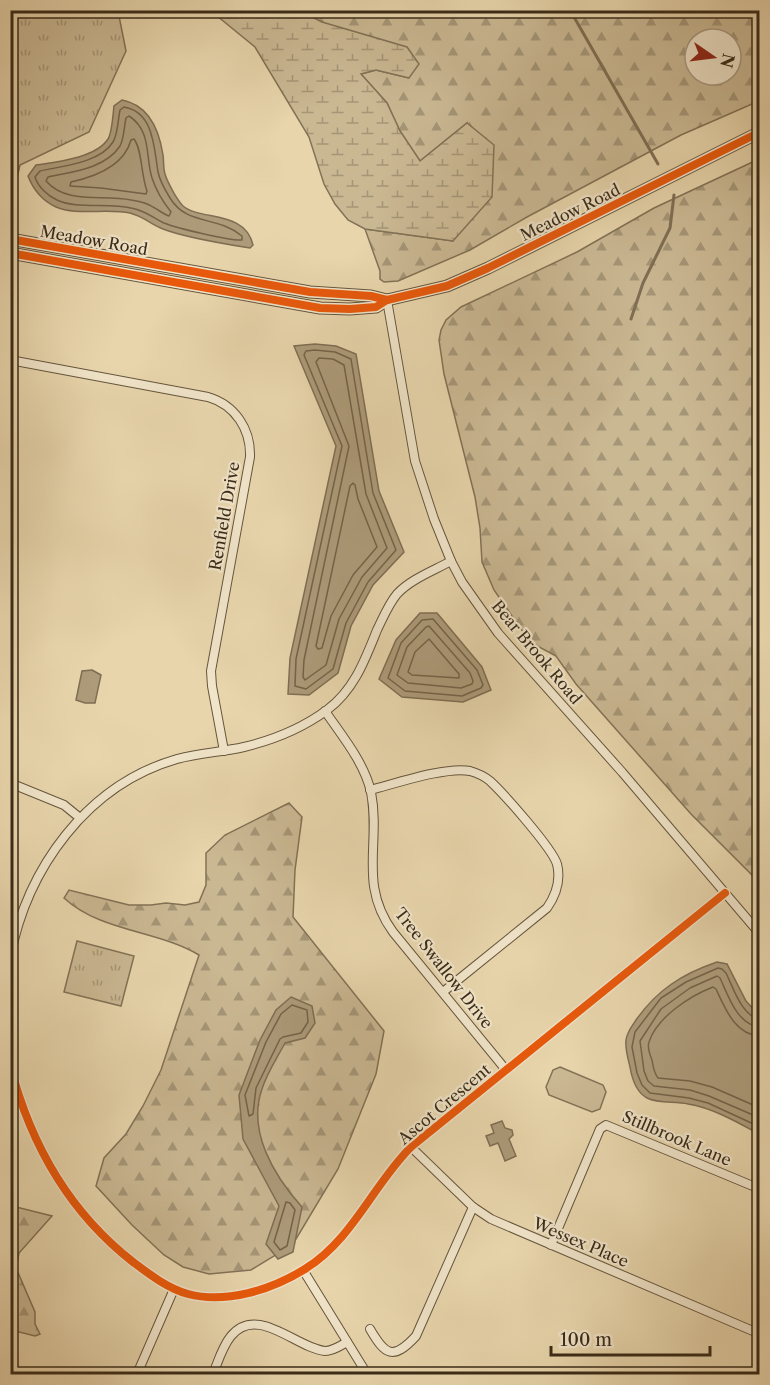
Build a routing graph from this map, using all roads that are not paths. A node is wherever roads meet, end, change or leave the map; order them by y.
1 (759, 132) edge
2 (10, 239) edge
3 (10, 253) edge
4 (387, 300) junction
5 (10, 360) edge
6 (451, 561) junction
7 (325, 711) junction
8 (224, 751) junction
9 (10, 783) edge
10 (370, 790) junction
11 (80, 818) junction
12 (724, 892) junction
13 (759, 934) edge
14 (12, 939) edge
15 (10, 958) edge
16 (443, 992) junction
17 (11, 1067) edge
18 (506, 1070) junction
19 (411, 1147) junction
20 (759, 1189) edge
21 (473, 1207) junction
22 (551, 1245) junction
23 (303, 1270) junction
24 (174, 1289) junction
25 (370, 1329) dead end
26 (758, 1331) edge
27 (347, 1342) junction
28 (137, 1374) edge
29 (213, 1374) edge
30 (367, 1374) edge

1 - 4 street, Meadow Road
2 - 4 street, Meadow Road
3 - 4 street, Meadow Road
4 - 6 street, Bear Brook Road
5 - 8 street, Renfield Drive
6 - 7 street
6 - 12 street, Bear Brook Road
7 - 8 street
7 - 10 street, Tree Swallow Drive
8 - 11 street
9 - 11 street
10 - 16 street, Tree Swallow Drive
10 - 16 street
11 - 14 street
12 - 13 street, Bear Brook Road
12 - 18 street, Ascot Crescent
14 - 15 street
16 - 18 street, Tree Swallow Drive
17 - 24 street, Ascot Crescent
18 - 19 street, Ascot Crescent
19 - 21 street, Wessex Place
19 - 23 street, Ascot Crescent
20 - 22 street, Stillbrook Lane
21 - 22 street, Wessex Place
21 - 25 street
22 - 26 street, Wessex Place
23 - 24 street, Ascot Crescent
23 - 27 street
24 - 28 street
27 - 29 street
27 - 30 street

